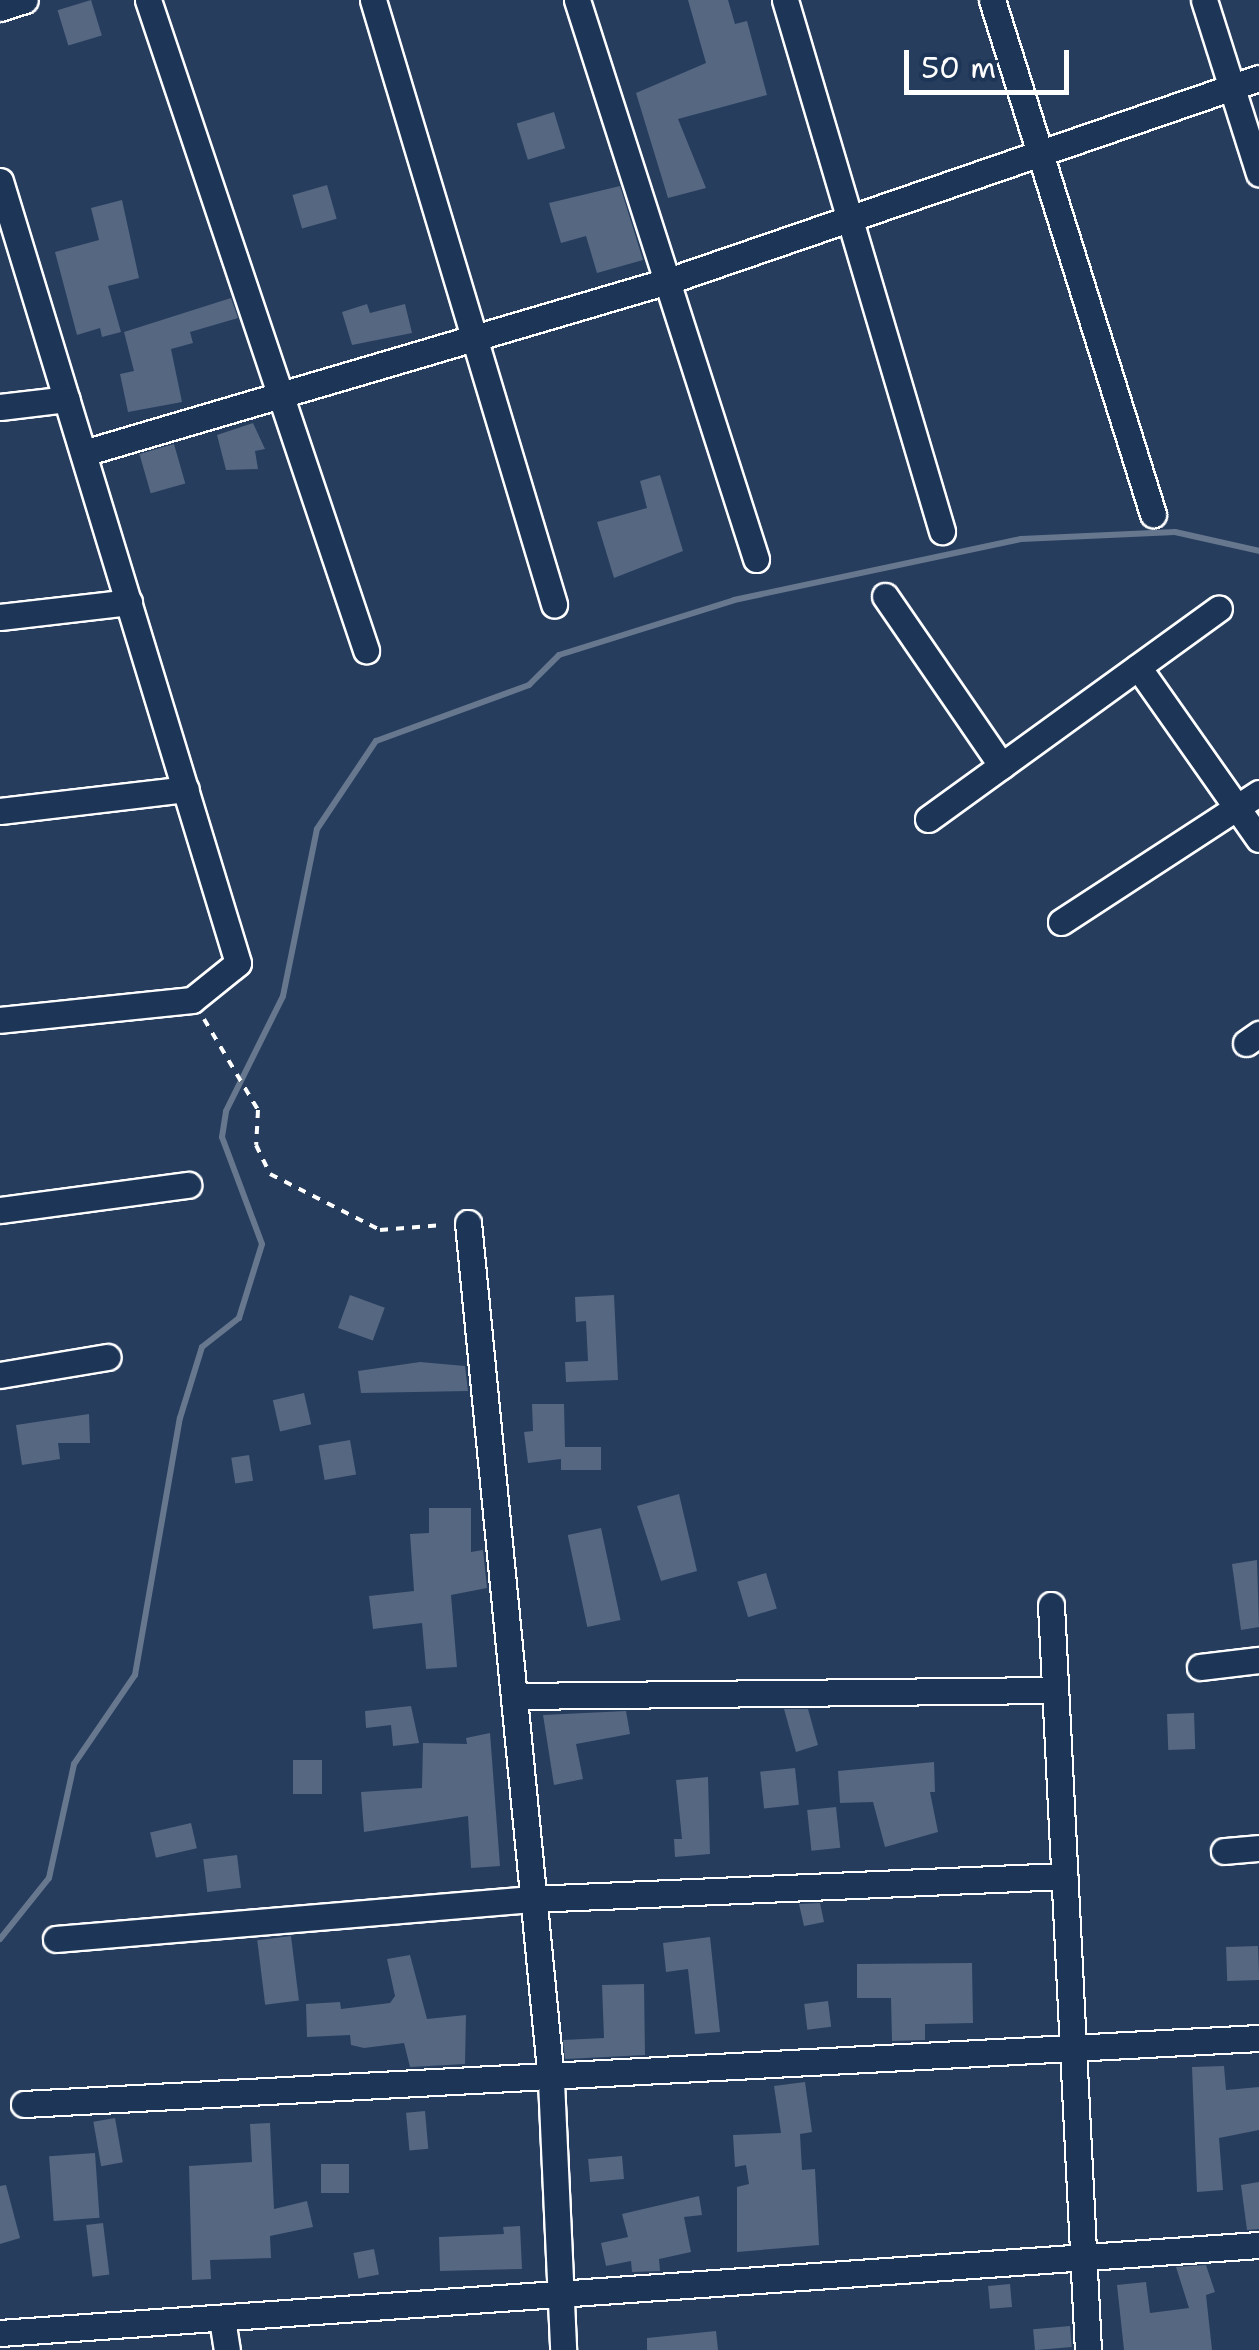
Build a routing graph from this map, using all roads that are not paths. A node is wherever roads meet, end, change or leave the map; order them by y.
1 (24, 0) edge
2 (148, 0) edge
3 (373, 0) edge
4 (577, 0) edge
5 (784, 0) edge
6 (992, 0) edge
7 (1204, 0) edge
8 (0, 8) edge
9 (1259, 78) edge
10 (1233, 86) junction
11 (1038, 152) junction
12 (1259, 172) edge
13 (0, 180) edge
14 (851, 215) junction
15 (5, 216) edge
16 (671, 280) junction
17 (474, 339) junction
18 (280, 395) junction
19 (66, 398) junction
20 (0, 407) edge
21 (87, 452) junction
22 (1153, 514) dead end
23 (942, 532) dead end
24 (756, 560) dead end
25 (885, 596) dead end
26 (129, 602) junction
27 (554, 604) dead end
28 (1219, 608) dead end
29 (0, 617) edge
30 (366, 650) dead end
31 (1138, 667) junction
32 (1002, 766) junction
33 (186, 789) junction
34 (1248, 800) edge
35 (0, 810) edge
36 (928, 819) dead end
37 (1259, 839) edge
38 (1062, 922) dead end
39 (0, 1020) edge
40 (188, 1184) dead end
41 (0, 1210) edge
42 (468, 1223) road end
43 (108, 1357) dead end
44 (0, 1375) edge
45 (1051, 1605) dead end
46 (1259, 1660) edge
47 (1200, 1667) dead end
48 (1055, 1690) junction
49 (515, 1696) junction
50 (1259, 1848) edge
51 (1224, 1851) dead end
52 (1065, 1876) junction
53 (532, 1899) junction
54 (56, 1939) dead end
55 (1259, 2038) edge
56 (1077, 2052) junction
57 (551, 2081) junction
58 (24, 2104) dead end
59 (1259, 2246) edge
60 (1084, 2259) junction
61 (562, 2291) junction
62 (222, 2319) junction
63 (0, 2333) edge
64 (227, 2350) edge
65 (563, 2350) edge
66 (1088, 2350) edge

1 - 8 street
2 - 18 street
3 - 17 street
4 - 16 street
5 - 14 street
6 - 11 street
7 - 10 street
9 - 10 street
10 - 11 street
10 - 12 street
11 - 14 street
11 - 22 street
13 - 15 street
14 - 16 street
14 - 23 street
15 - 19 street
16 - 17 street
16 - 24 street
17 - 18 street
17 - 27 street
18 - 21 street
18 - 30 street
19 - 20 street
19 - 21 street
21 - 26 street
25 - 32 street
26 - 29 street
26 - 33 street
28 - 31 street
31 - 32 street
31 - 34 street
32 - 36 street
33 - 35 street
33 - 39 street
34 - 37 street
34 - 38 street
40 - 41 street
42 - 49 street
43 - 44 street
45 - 48 street
46 - 47 street
48 - 49 street
48 - 52 street
49 - 53 street
50 - 51 street
52 - 53 street
52 - 56 street
53 - 54 street
53 - 57 street
55 - 56 street
56 - 57 street
56 - 60 street
57 - 58 street
57 - 61 street
59 - 60 street
60 - 61 street
60 - 66 street
61 - 62 street
61 - 65 street
62 - 63 street
62 - 64 street

